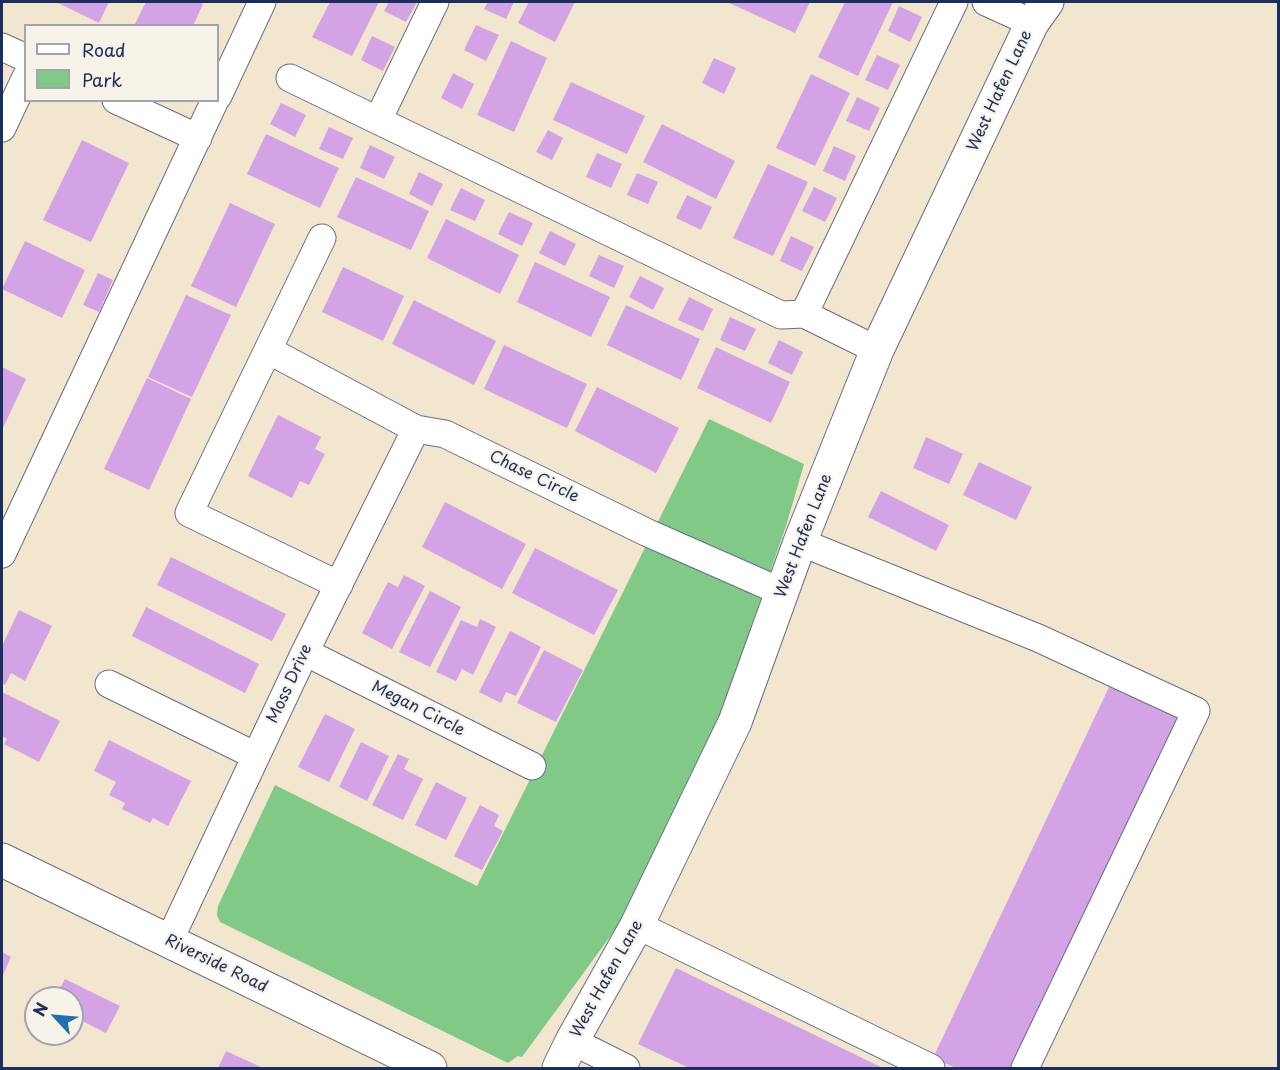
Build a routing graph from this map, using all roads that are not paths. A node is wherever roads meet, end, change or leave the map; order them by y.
1 (262, 2) edge
2 (435, 2) edge
3 (954, 2) edge
4 (986, 2) edge
5 (1040, 12) edge
6 (2, 47) edge
7 (24, 57) edge
8 (290, 78) dead end
9 (24, 81) edge
10 (219, 94) edge
11 (121, 102) edge
12 (215, 102) edge
13 (378, 120) junction
14 (2, 128) edge
15 (198, 138) junction
16 (322, 238) dead end
17 (804, 314) junction
18 (268, 350) junction
19 (877, 350) junction
20 (416, 429) junction
21 (801, 542) junction
22 (2, 554) edge
23 (339, 585) junction
24 (782, 592) junction
25 (304, 652) junction
26 (109, 684) dead end
27 (256, 756) junction
28 (532, 766) dead end
29 (2, 860) edge
30 (637, 925) junction
31 (168, 941) junction
32 (565, 1055) edge
33 (430, 1068) edge
34 (626, 1068) edge
35 (931, 1068) edge
36 (1025, 1068) edge

1 - 10 street
2 - 13 street
3 - 17 street
4 - 5 street
5 - 19 main road, West Hafen Lane
6 - 7 street
8 - 13 street
9 - 14 street
11 - 15 street
12 - 15 street
13 - 17 street
15 - 22 street
16 - 18 street
17 - 19 street
18 - 20 street, Chase Circle
18 - 23 street
19 - 21 main road, West Hafen Lane
20 - 23 street, Moss Drive
20 - 24 street, Chase Circle
21 - 24 main road, West Hafen Lane
21 - 36 street
23 - 25 street, Moss Drive
24 - 30 main road, West Hafen Lane
25 - 27 street, Moss Drive
25 - 28 street, Megan Circle
26 - 27 street
27 - 31 street, Moss Drive
29 - 31 main road, Riverside Road
30 - 32 main road, West Hafen Lane
30 - 35 street
31 - 33 main road, Riverside Road
32 - 34 street

